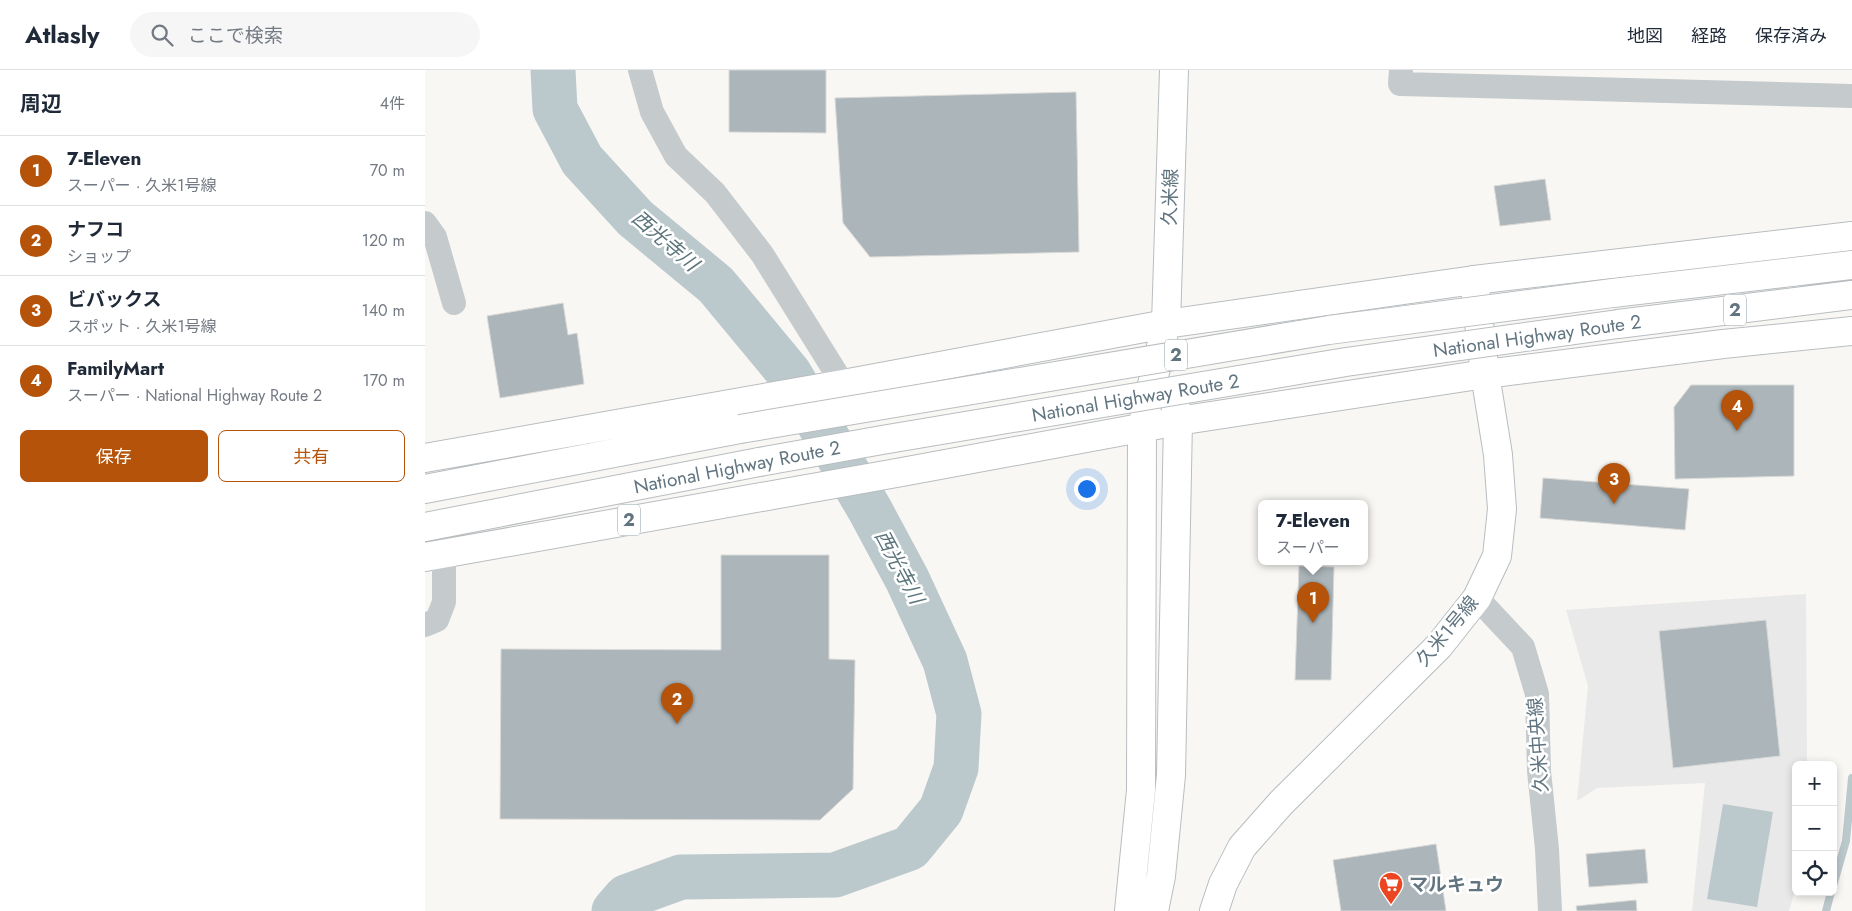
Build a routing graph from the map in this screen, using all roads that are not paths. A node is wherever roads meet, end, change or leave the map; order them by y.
1 (640, 70) edge
2 (1174, 70) edge
3 (1401, 70) edge
4 (1852, 96) edge
5 (425, 223) edge
6 (1852, 236) edge
7 (1849, 265) edge
8 (1474, 280) junction
9 (1851, 295) edge
10 (454, 302) dead end
11 (1166, 324) junction
12 (1852, 330) edge
13 (1485, 374) junction
14 (843, 384) junction
15 (1178, 420) junction
16 (1142, 428) junction
17 (425, 458) edge
18 (425, 489) edge
19 (425, 527) edge
20 (434, 555) edge
21 (1477, 598) junction
22 (425, 625) edge
23 (1129, 911) edge
24 (1154, 911) edge
25 (1215, 911) edge
26 (1550, 911) edge

1 - 14 street
2 - 11 main road, 久米線
3 - 4 street
5 - 10 street
6 - 8 main road, 2
7 - 18 main road, National Highway Route 2 / 2, bridge
8 - 11 main road, 2
8 - 13 main road, 久米1号線
9 - 19 main road, National Highway Route 2 / 2, bridge
11 - 14 main road, 2
11 - 15 main road
11 - 16 main road
12 - 13 main road, 2
13 - 15 main road, 2
13 - 21 main road, 久米1号線
14 - 17 main road, 2
15 - 16 main road, 2
15 - 24 main road
16 - 20 main road, 2
16 - 23 main road
20 - 22 street
21 - 25 main road, 久米1号線
21 - 26 street, 久米中央線

